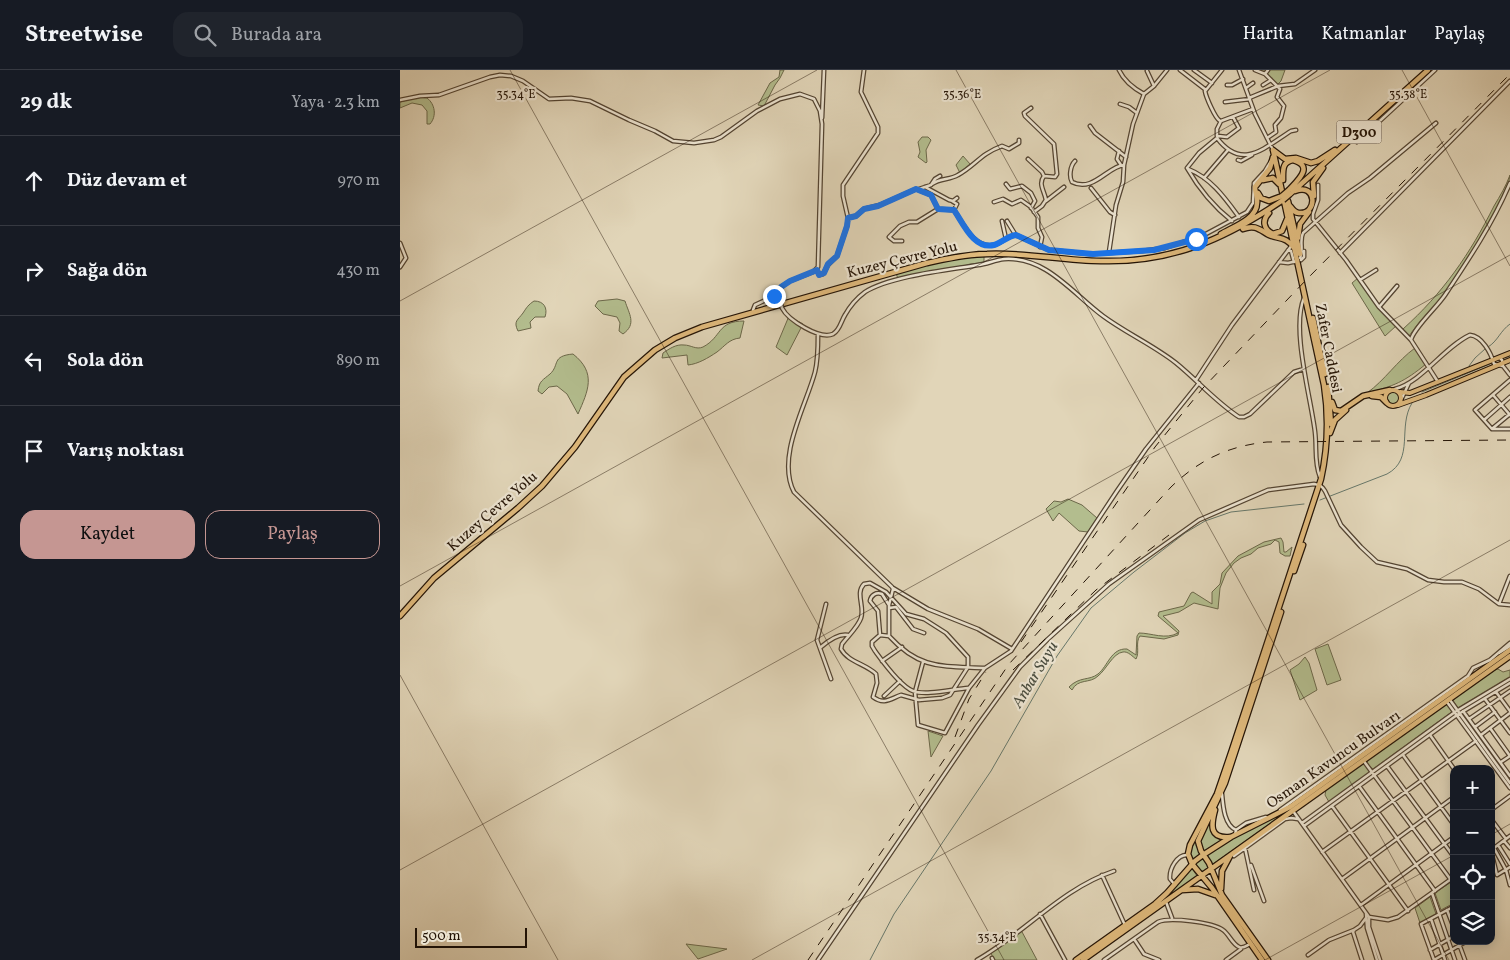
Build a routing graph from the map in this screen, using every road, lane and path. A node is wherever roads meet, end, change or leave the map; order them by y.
1 (824, 70) edge
2 (864, 70) edge
3 (1119, 70) edge
4 (1167, 70) edge
5 (1180, 70) edge
6 (1194, 70) edge
7 (1222, 70) edge
8 (1240, 70) edge
9 (1255, 70) edge
10 (1268, 70) edge
11 (1314, 70) edge
12 (1424, 70) edge
13 (1428, 70) edge
14 (1435, 70) edge
15 (1147, 71) dead end
16 (1199, 71) edge
17 (1265, 74) junction
18 (1243, 79) junction
19 (1271, 80) junction
20 (1510, 81) edge
21 (1212, 83) junction
22 (1254, 83) dead end
23 (1226, 85) dead end
24 (1263, 85) dead end
25 (1154, 86) junction
26 (1278, 86) junction
27 (1246, 88) junction
28 (1206, 90) junction
29 (1144, 94) junction
30 (1250, 99) junction
31 (400, 100) edge
32 (1225, 102) dead end
33 (1120, 104) dead end
34 (1031, 108) dead end
35 (1253, 109) junction
36 (1137, 114) junction
37 (1233, 117) junction
38 (1220, 122) junction
39 (1436, 123) dead end
40 (822, 124) junction
41 (1090, 126) dead end
42 (1296, 130) dead end
43 (1217, 137) junction
44 (1268, 138) junction
45 (1019, 140) dead end
46 (1357, 142) dead end
47 (1270, 144) junction
48 (1228, 150) junction
49 (1273, 150) junction
50 (1337, 150) junction
51 (1118, 151) junction
52 (1253, 155) junction
53 (1126, 157) junction
54 (1273, 157) junction
55 (1028, 159) dead end
56 (1238, 160) dead end
57 (1075, 161) dead end
58 (1123, 165) junction
59 (1188, 169) junction
60 (940, 176) dead end
61 (1044, 176) junction
62 (1204, 178) junction
63 (1283, 180) junction
64 (1510, 183) edge
65 (932, 184) junction
66 (1006, 184) dead end
67 (1318, 185) dead end
68 (925, 187) junction
69 (1064, 187) dead end
70 (1091, 188) dead end
71 (919, 189) junction
72 (1290, 192) junction
73 (957, 198) dead end
74 (1284, 198) junction
75 (952, 201) junction
76 (1046, 201) junction
77 (994, 202) dead end
78 (1032, 208) junction
79 (938, 209) junction
80 (954, 210) junction
81 (1034, 212) junction
82 (1115, 215) junction
83 (1288, 216) junction
84 (1239, 217) junction
85 (848, 218) junction
86 (1007, 220) dead end
87 (1232, 221) junction
88 (1002, 222) dead end
89 (1316, 222) junction
90 (1220, 234) junction
91 (1016, 235) junction
92 (1006, 239) junction
93 (902, 241) dead end
94 (400, 242) edge
95 (1205, 244) junction
96 (1292, 245) junction
97 (1040, 246) junction
98 (1288, 250) junction
99 (1299, 250) junction
100 (1109, 252) junction
101 (1340, 253) junction
102 (1298, 260) junction
103 (1278, 262) junction
104 (400, 267) edge
105 (817, 270) junction
106 (1376, 270) dead end
107 (1360, 280) junction
108 (1397, 286) dead end
109 (778, 292) junction
110 (1306, 294) junction
111 (1379, 308) junction
112 (753, 310) junction
113 (818, 334) junction
114 (1411, 340) junction
115 (1510, 353) edge
116 (1498, 357) junction
117 (1493, 358) junction
118 (1510, 360) edge
119 (1497, 365) junction
120 (1502, 365) junction
121 (1429, 366) junction
122 (1304, 368) junction
123 (1510, 375) edge
124 (1196, 380) junction
125 (1510, 380) edge
126 (1410, 382) junction
127 (1438, 382) junction
128 (1199, 383) junction
129 (1408, 386) junction
130 (1328, 387) junction
131 (1393, 390) junction
132 (1412, 392) junction
133 (1402, 395) junction
134 (1492, 395) junction
135 (1510, 397) edge
136 (1386, 402) junction
137 (1398, 405) junction
138 (1501, 405) junction
139 (1510, 414) edge
140 (1484, 420) junction
141 (1492, 429) junction
142 (1510, 429) edge
143 (1330, 433) junction
144 (1321, 479) junction
145 (1320, 485) junction
146 (1313, 507) junction
147 (1510, 576) edge
148 (893, 588) junction
149 (891, 597) junction
150 (826, 604) dead end
151 (1499, 604) junction
152 (1510, 605) edge
153 (889, 606) junction
154 (400, 612) edge
155 (400, 616) edge
156 (924, 633) dead end
157 (848, 635) junction
158 (880, 636) junction
159 (889, 636) junction
160 (820, 647) junction
161 (902, 647) junction
162 (1012, 649) junction
163 (1510, 651) edge
164 (882, 660) junction
165 (923, 662) junction
166 (968, 667) junction
167 (985, 668) junction
168 (1476, 669) junction
169 (831, 679) dead end
170 (1510, 679) edge
171 (900, 681) junction
172 (1508, 684) edge
173 (968, 688) junction
174 (955, 689) junction
175 (1495, 690) junction
176 (1510, 690) edge
177 (915, 692) junction
178 (884, 696) dead end
179 (1483, 697) junction
180 (1500, 697) junction
181 (916, 699) junction
182 (1448, 699) junction
183 (1489, 705) junction
184 (1463, 711) junction
185 (1495, 712) junction
186 (1510, 712) edge
187 (1457, 713) junction
188 (1469, 719) junction
189 (1500, 720) junction
190 (1475, 727) junction
191 (1490, 728) junction
192 (1429, 733) junction
193 (1510, 733) edge
194 (1480, 735) junction
195 (1476, 739) junction
196 (1401, 753) junction
197 (1510, 756) edge
198 (1363, 760) junction
199 (1448, 760) junction
200 (1500, 763) junction
201 (1386, 764) junction
202 (1451, 765) edge
203 (1496, 766) junction
204 (1373, 774) junction
205 (1510, 776) edge
206 (1421, 780) junction
207 (1510, 783) edge
208 (1358, 785) junction
209 (1510, 788) edge
210 (1406, 792) junction
211 (1221, 793) junction
212 (1510, 796) edge
213 (1300, 798) junction
214 (1450, 800) edge
215 (1393, 801) junction
216 (1331, 804) junction
217 (1440, 807) junction
218 (1495, 807) edge
219 (1291, 808) junction
220 (1378, 812) junction
221 (1425, 818) junction
222 (1299, 820) junction
223 (1450, 820) edge
224 (1303, 825) junction
225 (1495, 825) edge
226 (1412, 827) junction
227 (1351, 832) junction
228 (1234, 834) junction
229 (1510, 836) edge
230 (1397, 838) junction
231 (1450, 840) edge
232 (1505, 840) junction
233 (1444, 844) junction
234 (1498, 845) junction
235 (1245, 848) junction
236 (1495, 848) edge
237 (1510, 848) edge
238 (1322, 852) junction
239 (1432, 854) junction
240 (1495, 854) edge
241 (1203, 855) junction
242 (1232, 855) junction
243 (1452, 855) edge
244 (1493, 855) edge
245 (1188, 856) junction
246 (1370, 858) junction
247 (1249, 861) junction
248 (1192, 864) junction
249 (1416, 865) junction
250 (1510, 865) edge
251 (1211, 868) junction
252 (1506, 870) junction
253 (1114, 871) dead end
254 (1185, 872) junction
255 (1102, 875) junction
256 (1200, 876) junction
257 (1450, 876) edge
258 (1342, 879) junction
259 (1450, 880) edge
260 (1174, 885) junction
261 (1389, 885) junction
262 (1510, 885) edge
263 (1180, 890) junction
264 (1254, 890) dead end
265 (1435, 891) junction
266 (1432, 893) junction
267 (1220, 896) junction
268 (1164, 899) junction
269 (1264, 901) dead end
270 (1361, 905) junction
271 (1450, 909) edge
272 (1447, 910) junction
273 (1408, 911) junction
274 (1040, 914) junction
275 (1439, 914) junction
276 (1368, 917) junction
277 (1450, 918) edge
278 (1173, 919) junction
279 (1431, 919) junction
280 (1124, 923) junction
281 (1354, 930) junction
282 (1134, 939) junction
283 (1448, 940) junction
284 (1251, 944) junction
285 (1439, 944) junction
286 (1460, 945) joint
287 (1242, 948) junction
288 (1430, 950) junction
289 (1452, 950) junction
290 (1308, 955) dead end
291 (1443, 955) junction
292 (1087, 959) edge
293 (818, 960) edge
294 (977, 960) edge
295 (1065, 960) edge
296 (1072, 960) edge
297 (1076, 960) edge
298 (1104, 960) edge
299 (1158, 960) edge
300 (1226, 960) edge
301 (1262, 960) edge
302 (1268, 960) edge
303 (1362, 960) edge
304 (1378, 960) edge
305 (1434, 960) edge
306 (1445, 960) edge
307 (1455, 960) edge
308 (1465, 960) edge

1 - 40 street
2 - 85 street
3 - 29 street
4 - 25 street
5 - 28 street
6 - 16 street
7 - 21 street
8 - 18 street
9 - 17 street
10 - 17 street
11 - 26 street
12 - 50 highway, D300
13 - 50 highway, D300
14 - 46 street
15 - 25 street
16 - 21 street
17 - 19 street
18 - 23 street
18 - 27 street
19 - 24 street
19 - 26 street
20 - 101 street
21 - 28 street
22 - 27 street
25 - 29 street
26 - 30 street
26 - 44 street
27 - 30 street
28 - 38 street
29 - 36 street
30 - 32 street
30 - 35 street
31 - 40 street
33 - 36 street
34 - 61 street
35 - 37 street
35 - 44 street
36 - 53 street
37 - 38 street
37 - 43 street
38 - 43 street
39 - 89 street
40 - 105 street
41 - 51 street
42 - 47 street
43 - 48 street
43 - 59 street
44 - 47 street
45 - 65 street
47 - 49 street
47 - 52 street
48 - 52 street
48 - 62 street
49 - 50 highway
49 - 54 highway
49 - 63 highway
49 - 74 highway
50 - 72 highway, D300
50 - 99 highway
51 - 53 street
51 - 58 street
52 - 56 street
53 - 58 street
54 - 84 street
54 - 90 highway
55 - 61 street
57 - 58 street
58 - 82 street
59 - 62 street
59 - 87 street
60 - 65 street
61 - 76 street
62 - 84 street
63 - 72 highway
63 - 74 highway
64 - 114 street
65 - 68 street
66 - 78 street
67 - 89 street
68 - 71 street
68 - 75 street
69 - 76 street
70 - 82 street
71 - 79 street
71 - 85 street
72 - 74 highway, D300, bridge
72 - 74 highway
73 - 75 street
74 - 74 highway
74 - 83 highway, Zafer Caddesi
74 - 83 highway
74 - 90 highway, Kuzey Çevre Yolu / D300
74 - 95 highway, Kuzey Çevre Yolu / D300
74 - 99 highway, Zafer Caddesi
75 - 80 street
76 - 81 street
77 - 78 street
78 - 81 street
79 - 80 street
79 - 93 street
80 - 92 street
81 - 97 street
82 - 100 street
83 - 99 highway, Zafer Caddesi
84 - 87 street
85 - 105 street
86 - 91 street
87 - 100 street
88 - 92 street
89 - 99 street
89 - 101 street
90 - 112 highway, Kuzey Çevre Yolu / D300
91 - 92 street
91 - 97 street
94 - 104 street
95 - 96 highway
95 - 155 highway, Kuzey Çevre Yolu / D300
96 - 98 street
96 - 99 highway
97 - 100 street
98 - 102 street
98 - 103 street
99 - 102 highway, Zafer Caddesi
99 - 102 street
101 - 107 street
102 - 103 street
102 - 110 highway, Zafer Caddesi
102 - 130 highway, Zafer Caddesi
103 - 124 street
105 - 109 street
106 - 107 street
107 - 111 street
108 - 111 street
109 - 112 street
109 - 113 street, bridge
110 - 122 street
110 - 144 highway, Zafer Caddesi
111 - 114 street
112 - 154 highway, Kuzey Çevre Yolu / D300
113 - 124 street
113 - 148 street
114 - 121 street
115 - 116 main road
116 - 117 main road
116 - 120 street
117 - 119 street
117 - 121 street
117 - 127 main road
118 - 120 main road
119 - 120 main road
119 - 137 main road
120 - 123 street
121 - 126 street
121 - 127 street
122 - 128 street
122 - 144 street
124 - 128 street
125 - 134 street
126 - 129 street
126 - 131 street
127 - 132 main road
128 - 162 street
129 - 132 street
129 - 133 street
130 - 131 highway
130 - 143 highway, Zafer Caddesi
131 - 133 main road
131 - 136 main road
132 - 133 main road
133 - 137 main road
134 - 138 street
134 - 140 street
135 - 138 street
136 - 137 main road
136 - 143 highway
138 - 139 street
138 - 140 street
139 - 141 street
140 - 141 street
141 - 142 street
143 - 145 highway, Zafer Caddesi
144 - 145 highway, Zafer Caddesi
145 - 146 highway, Zafer Caddesi
145 - 151 street
145 - 293 street
146 - 211 highway
146 - 245 highway
147 - 151 street
148 - 149 street
148 - 162 street
149 - 153 street
149 - 157 street
149 - 166 street
150 - 160 street
151 - 152 street
153 - 156 street
153 - 158 street
153 - 159 street
157 - 160 street
157 - 181 street
158 - 159 street
158 - 164 street
159 - 161 street
160 - 169 street
161 - 164 street
161 - 165 street
162 - 167 street
163 - 168 highway, Osman Kavuncu Bulvarı
163 - 168 street
163 - 182 highway, Osman Kavuncu Bulvarı
164 - 171 street
165 - 166 street
165 - 177 street
166 - 167 street
166 - 174 street
167 - 173 street
168 - 213 highway, Osman Kavuncu Bulvarı
170 - 175 street
171 - 177 street
171 - 178 street
172 - 175 street
172 - 176 street
173 - 174 street
173 - 181 street
174 - 177 street
174 - 181 street
175 - 179 street
175 - 180 street
176 - 180 street
177 - 181 street
179 - 183 street
179 - 184 street
179 - 187 street
180 - 183 street
180 - 186 street
182 - 187 street
182 - 198 highway, Osman Kavuncu Bulvarı
183 - 185 street
183 - 188 street
184 - 187 street
184 - 188 street
185 - 189 street
185 - 190 street
186 - 189 street
187 - 192 street
187 - 195 street
188 - 190 street
189 - 191 street
189 - 193 street
190 - 194 street
191 - 194 street
191 - 197 street
192 - 196 street
192 - 199 street
194 - 195 street
194 - 200 street
195 - 199 street
195 - 203 street
196 - 201 street
196 - 206 street
197 - 200 street
198 - 204 street
198 - 219 highway, Osman Kavuncu Bulvarı
199 - 202 street
199 - 206 street
200 - 203 street
200 - 205 street
201 - 204 street
201 - 210 street
203 - 207 street
203 - 209 street
204 - 208 street
204 - 215 street
206 - 210 street
206 - 217 street
208 - 216 street
208 - 220 street
210 - 215 street
210 - 221 street
211 - 228 street
211 - 228 highway
211 - 241 highway
212 - 218 street
213 - 219 highway, Osman Kavuncu Bulvarı
213 - 228 street
214 - 217 street
215 - 220 street
215 - 226 street
216 - 224 street
216 - 227 street
217 - 221 street
217 - 223 street
219 - 222 street
219 - 228 highway, Osman Kavuncu Bulvarı
219 - 242 highway, Osman Kavuncu Bulvarı
220 - 227 street
220 - 230 street
221 - 226 street
221 - 233 street
222 - 224 street
222 - 235 street
224 - 238 street
225 - 232 street
226 - 230 street
226 - 239 street
227 - 238 street
227 - 246 street
228 - 241 highway, Osman Kavuncu Bulvarı
229 - 232 street
230 - 246 street
230 - 249 street
231 - 233 street
232 - 234 street
232 - 237 street
233 - 239 street
233 - 243 street
234 - 236 street
234 - 250 street
235 - 242 street
235 - 247 street
238 - 258 street
239 - 249 street
239 - 257 street
240 - 252 street
241 - 248 highway, Osman Kavuncu Bulvarı
241 - 251 highway
242 - 251 highway, Osman Kavuncu Bulvarı
242 - 267 highway
244 - 252 street
245 - 248 highway
245 - 254 highway
245 - 260 street
246 - 258 street
246 - 261 street
247 - 264 street
247 - 269 street
248 - 254 highway, Osman Kavuncu Bulvarı
248 - 256 highway
249 - 261 street
249 - 265 street
250 - 252 street
251 - 256 highway, Osman Kavuncu Bulvarı
251 - 267 highway
252 - 262 street
253 - 255 street
254 - 260 highway, Osman Kavuncu Bulvarı
255 - 274 street
255 - 280 street
256 - 263 highway, Osman Kavuncu Bulvarı
256 - 267 highway
258 - 270 street
259 - 265 street
260 - 268 highway, Osman Kavuncu Bulvarı
261 - 270 street
261 - 273 street
263 - 267 highway
263 - 268 highway, Osman Kavuncu Bulvarı
265 - 266 street
266 - 273 street
266 - 275 street
267 - 284 highway
267 - 302 highway
268 - 278 street
268 - 280 highway
268 - 292 highway, Osman Kavuncu Bulvarı
268 - 297 highway, Osman Kavuncu Bulvarı
270 - 276 street
271 - 272 street
272 - 275 street
272 - 277 street
273 - 276 street
274 - 294 street
274 - 295 street
275 - 279 street
275 - 283 street
276 - 281 street
276 - 304 street
278 - 282 street
278 - 287 street
279 - 285 street
279 - 288 street
280 - 296 highway
281 - 290 street
281 - 303 street
282 - 298 street
282 - 299 street
283 - 285 street
283 - 289 street
284 - 287 street
284 - 301 highway
285 - 288 street
285 - 291 street
286 - 289 street
286 - 308 street
287 - 300 street
288 - 305 street
289 - 291 street
289 - 307 street
291 - 305 street
291 - 306 street

